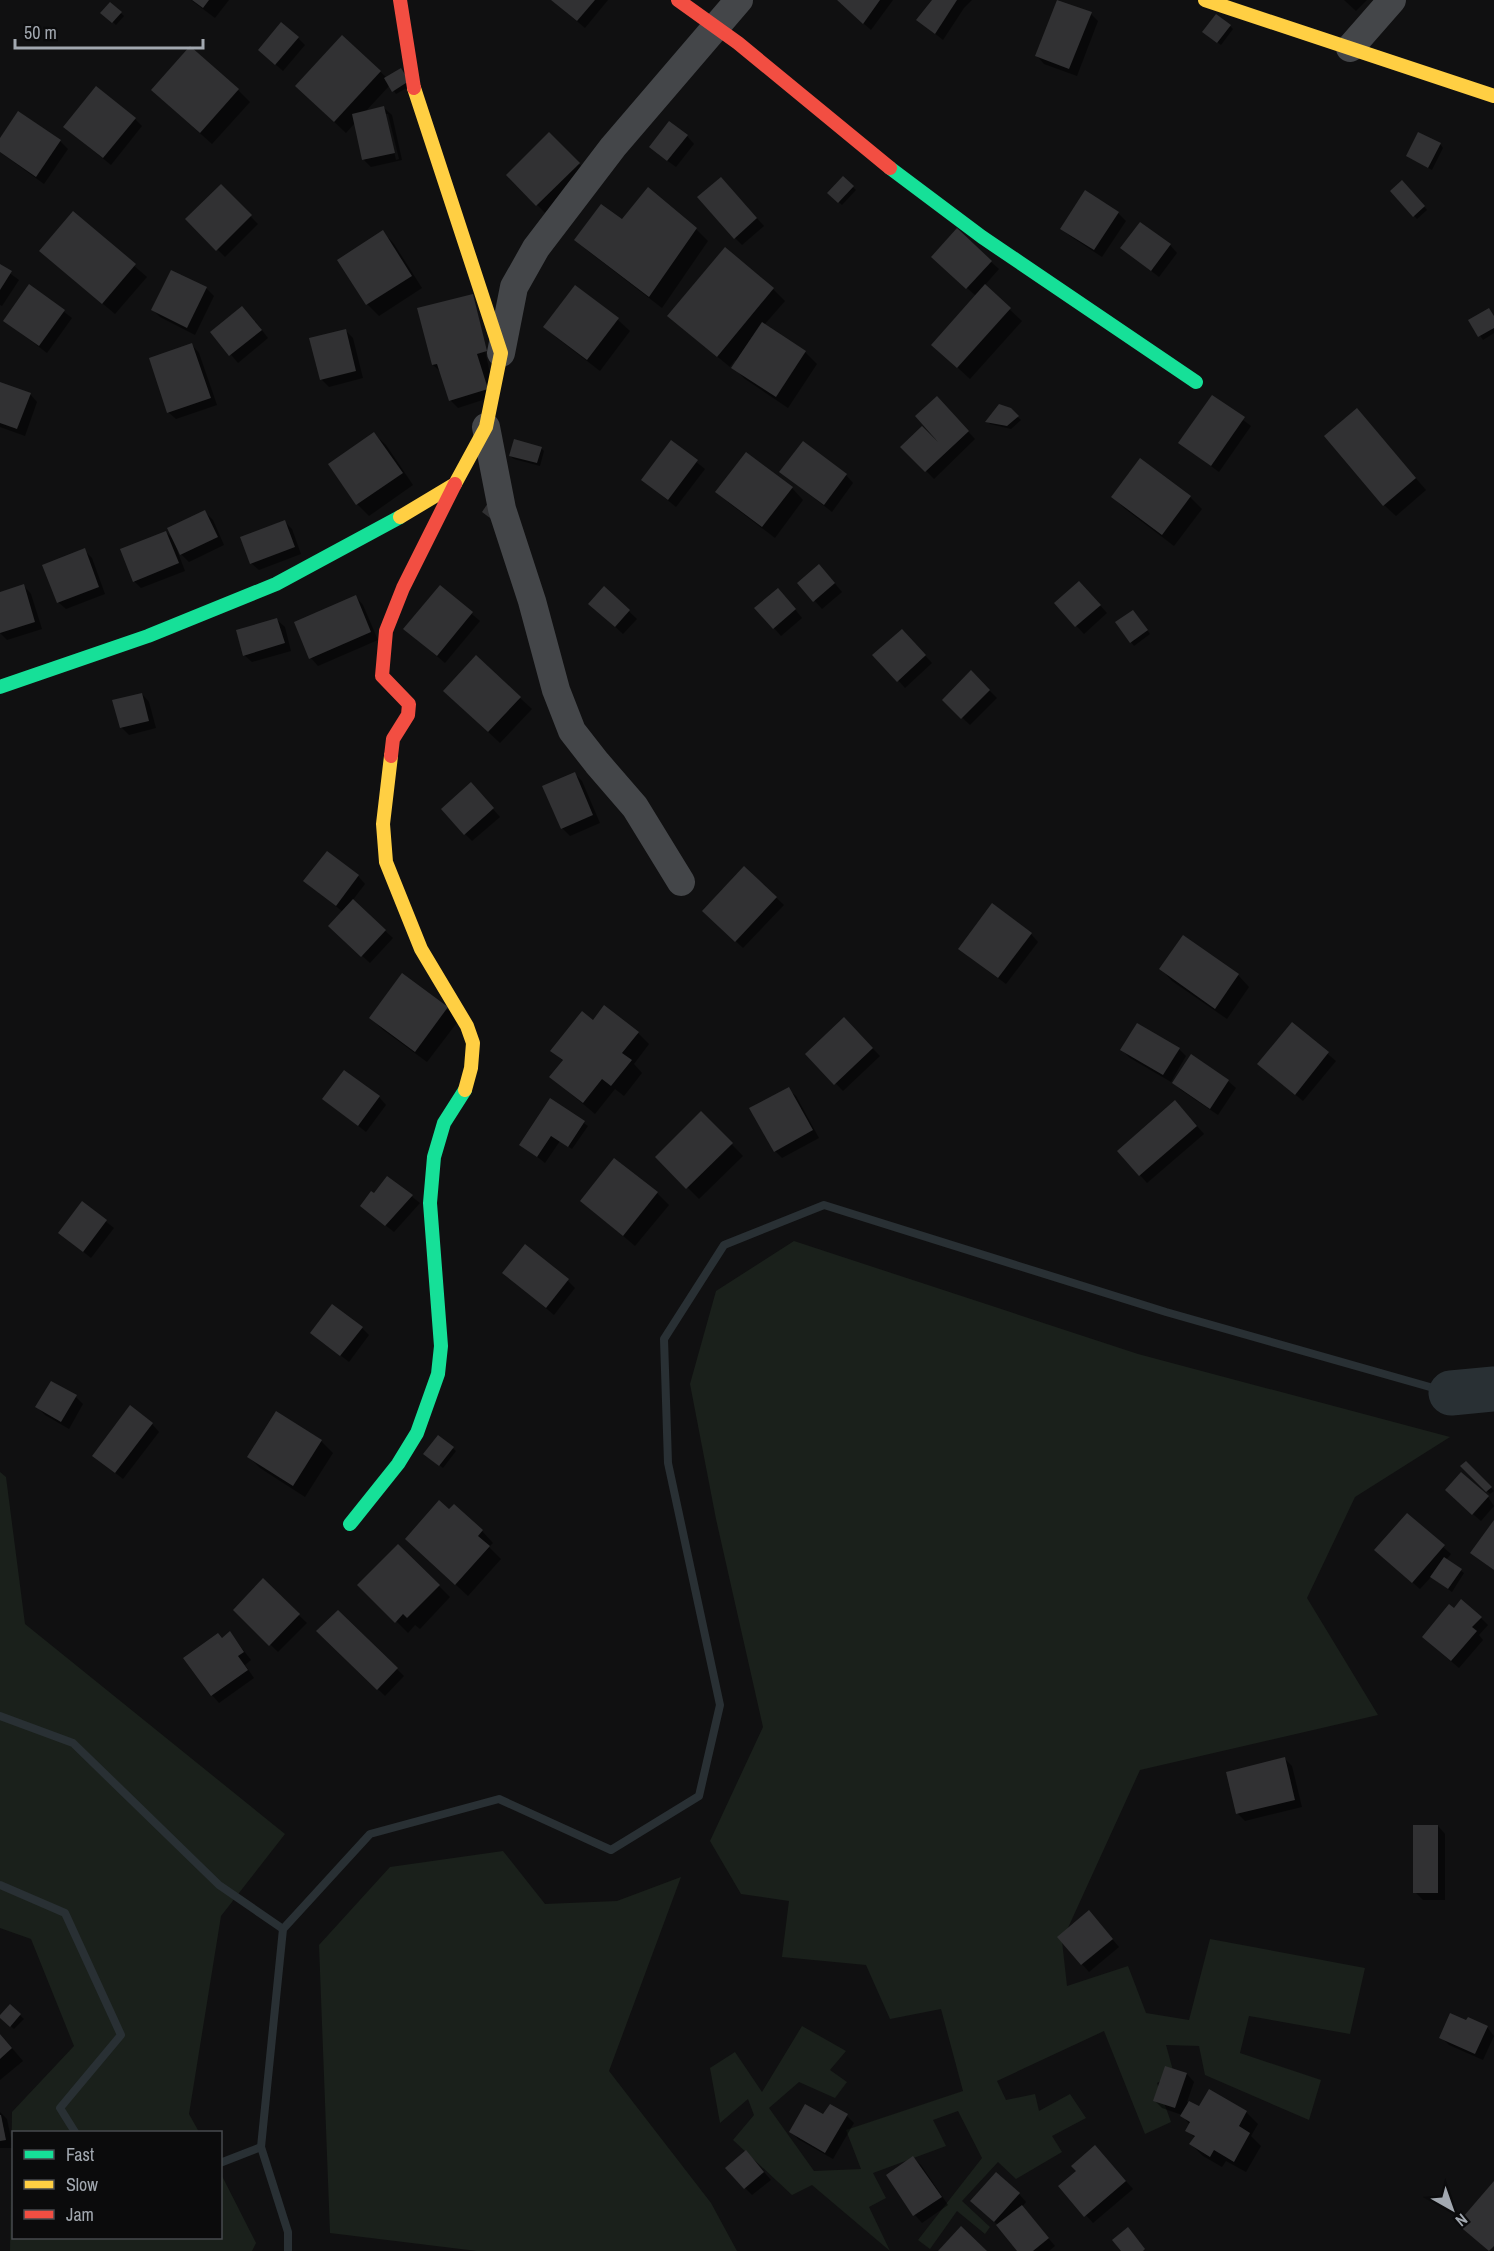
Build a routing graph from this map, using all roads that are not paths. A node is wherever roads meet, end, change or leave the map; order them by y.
1 (400, 0) edge
2 (678, 0) edge
3 (739, 0) edge
4 (1205, 0) edge
5 (1392, 0) edge
6 (718, 26) junction
7 (1350, 48) junction
8 (1494, 96) edge
9 (501, 353) junction
10 (1196, 382) dead end
11 (486, 427) junction
12 (455, 484) junction
13 (0, 687) edge
14 (681, 882) dead end
15 (350, 1524) dead end

1 - 9 street
2 - 6 street
3 - 6 street
4 - 7 street
5 - 7 street
6 - 9 street
6 - 10 street
7 - 8 street
9 - 11 street
11 - 12 street
11 - 14 street
12 - 13 street
12 - 15 street

